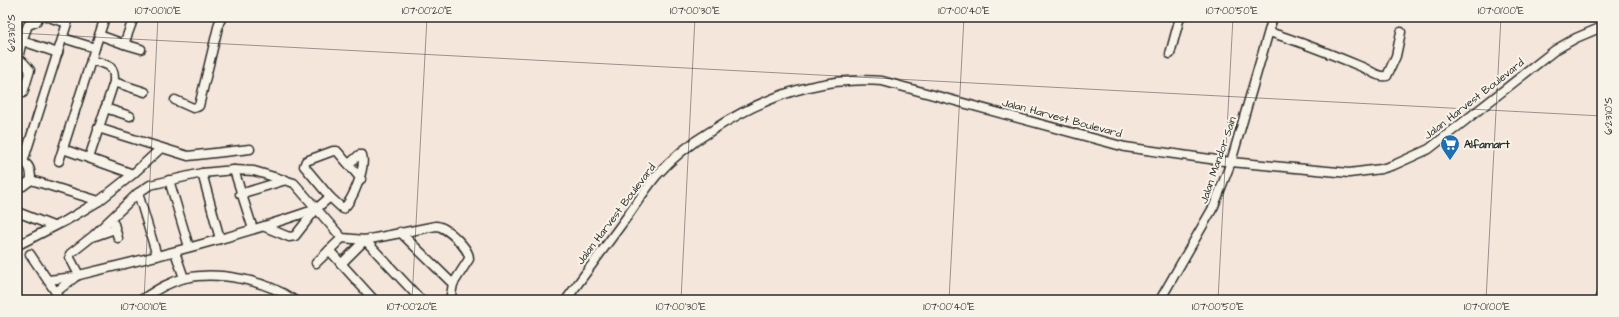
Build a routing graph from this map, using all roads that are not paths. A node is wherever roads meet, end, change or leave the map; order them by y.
1 (39, 17) edge
2 (48, 17) edge
3 (105, 17) edge
4 (134, 17) edge
5 (222, 17) edge
6 (1180, 17) edge
7 (1273, 17) edge
8 (68, 20) edge
9 (1602, 27) edge
10 (1269, 32) junction
11 (1401, 32) dead end
12 (99, 35) junction
13 (63, 38) junction
14 (20, 40) edge
15 (124, 44) junction
16 (94, 48) junction
17 (141, 49) dead end
18 (58, 52) junction
19 (1170, 54) dead end
20 (91, 60) junction
21 (114, 82) junction
22 (145, 92) dead end
23 (23, 93) dead end
24 (175, 100) dead end
25 (105, 108) junction
26 (130, 116) dead end
27 (98, 128) junction
28 (160, 148) junction
29 (63, 149) junction
30 (250, 149) dead end
31 (89, 158) junction
32 (20, 161) edge
33 (59, 161) dead end
34 (1231, 162) junction
35 (349, 164) junction
36 (234, 170) junction
37 (202, 173) junction
38 (133, 174) junction
39 (361, 179) junction
40 (31, 180) junction
41 (169, 180) junction
42 (286, 180) junction
43 (17, 186) edge
44 (138, 193) junction
45 (240, 194) junction
46 (81, 195) junction
47 (99, 201) junction
48 (323, 203) junction
49 (17, 212) edge
50 (80, 212) junction
51 (112, 218) junction
52 (54, 226) junction
53 (265, 227) junction
54 (115, 229) junction
55 (253, 229) junction
56 (400, 232) junction
57 (93, 236) junction
58 (118, 238) dead end
59 (342, 238) junction
60 (220, 239) junction
61 (366, 240) junction
62 (17, 244) edge
63 (189, 247) junction
64 (329, 250) junction
65 (175, 252) junction
66 (30, 254) dead end
67 (158, 256) junction
68 (316, 263) dead end
69 (341, 264) junction
70 (77, 276) junction
71 (184, 278) junction
72 (48, 280) junction
73 (453, 284) junction
74 (56, 292) junction
75 (1602, 293) edge
76 (61, 300) edge
77 (141, 300) edge
78 (294, 300) edge
79 (374, 300) edge
80 (421, 300) edge
81 (450, 300) edge
82 (566, 300) edge
83 (1160, 300) edge
84 (1598, 300) edge

1 - 14 street
2 - 8 street
3 - 12 street
4 - 15 street
5 - 24 street
6 - 19 street
7 - 10 street, Jalan Mandor Sain
8 - 13 street
9 - 34 street, Jalan Harvest Boulevard
10 - 11 street
10 - 34 street, Jalan Mandor Sain
12 - 15 street
12 - 16 street
13 - 16 street
13 - 18 street
14 - 18 street
14 - 23 street
15 - 17 street
16 - 20 street
18 - 32 street
20 - 21 street
20 - 29 street
21 - 22 street
21 - 25 street
25 - 26 street
25 - 27 street
27 - 28 street
27 - 31 street
28 - 30 street
28 - 38 street
29 - 31 street
29 - 33 street
31 - 38 street
32 - 40 street
34 - 82 street, Jalan Harvest Boulevard
34 - 83 street, Jalan Mandor Sain
35 - 39 street
35 - 39 street
35 - 48 street
36 - 37 street
36 - 42 street
36 - 45 street
37 - 41 street
37 - 60 street
38 - 47 street
39 - 48 street
40 - 43 street
40 - 46 street
41 - 44 street
41 - 63 street
42 - 45 street
42 - 48 street
44 - 51 street
44 - 67 street
45 - 55 street
46 - 47 street
46 - 50 street
47 - 50 street
48 - 53 street
48 - 53 street
48 - 59 street
49 - 52 street
50 - 52 street
51 - 54 street
51 - 57 street
52 - 62 street
53 - 55 street
54 - 57 street
54 - 58 street
55 - 60 street
56 - 61 street
56 - 73 street
56 - 73 street
57 - 70 street
59 - 61 street
59 - 64 street
60 - 63 street
61 - 69 street
61 - 80 street
63 - 65 street
64 - 68 street
64 - 69 street
65 - 67 street
65 - 71 street
66 - 72 street
67 - 70 street
69 - 79 street
70 - 72 street
70 - 74 street
71 - 77 street
71 - 78 street
72 - 74 street
73 - 81 street
74 - 76 street
75 - 84 street

